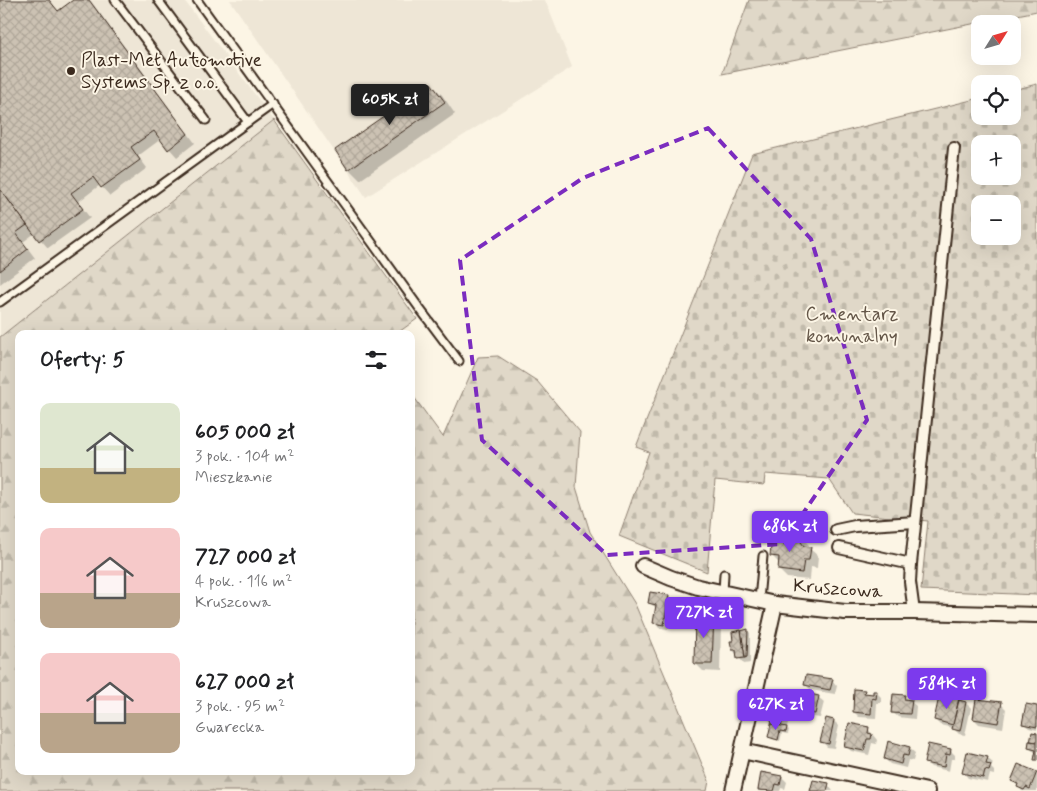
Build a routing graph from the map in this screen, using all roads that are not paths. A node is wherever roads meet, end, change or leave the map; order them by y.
1 (115, 0) edge
2 (158, 0) edge
3 (198, 0) edge
4 (272, 104) junction
5 (206, 120) dead end
6 (248, 122) junction
7 (954, 148) dead end
8 (0, 302) edge
9 (459, 360) dead end
10 (915, 522) junction
11 (836, 530) dead end
12 (839, 548) dead end
13 (763, 556) dead end
14 (911, 564) junction
15 (643, 566) dead end
16 (724, 574) dead end
17 (723, 592) junction
18 (758, 600) junction
19 (775, 604) junction
20 (914, 612) junction
21 (1037, 615) edge
22 (742, 751) junction
23 (733, 791) edge
24 (927, 791) edge

1 - 5 lane
2 - 6 lane
3 - 4 lane
4 - 6 lane
4 - 9 lane
6 - 8 lane
7 - 10 street
10 - 11 street
10 - 14 street
12 - 14 street
13 - 18 lane
14 - 20 street
15 - 17 street, Kruszcowa
16 - 17 lane
17 - 18 street, Kruszcowa
18 - 19 street, Kruszcowa
19 - 20 street, Kruszcowa
19 - 22 street
20 - 21 street, Kruszcowa
22 - 23 street
22 - 24 street

